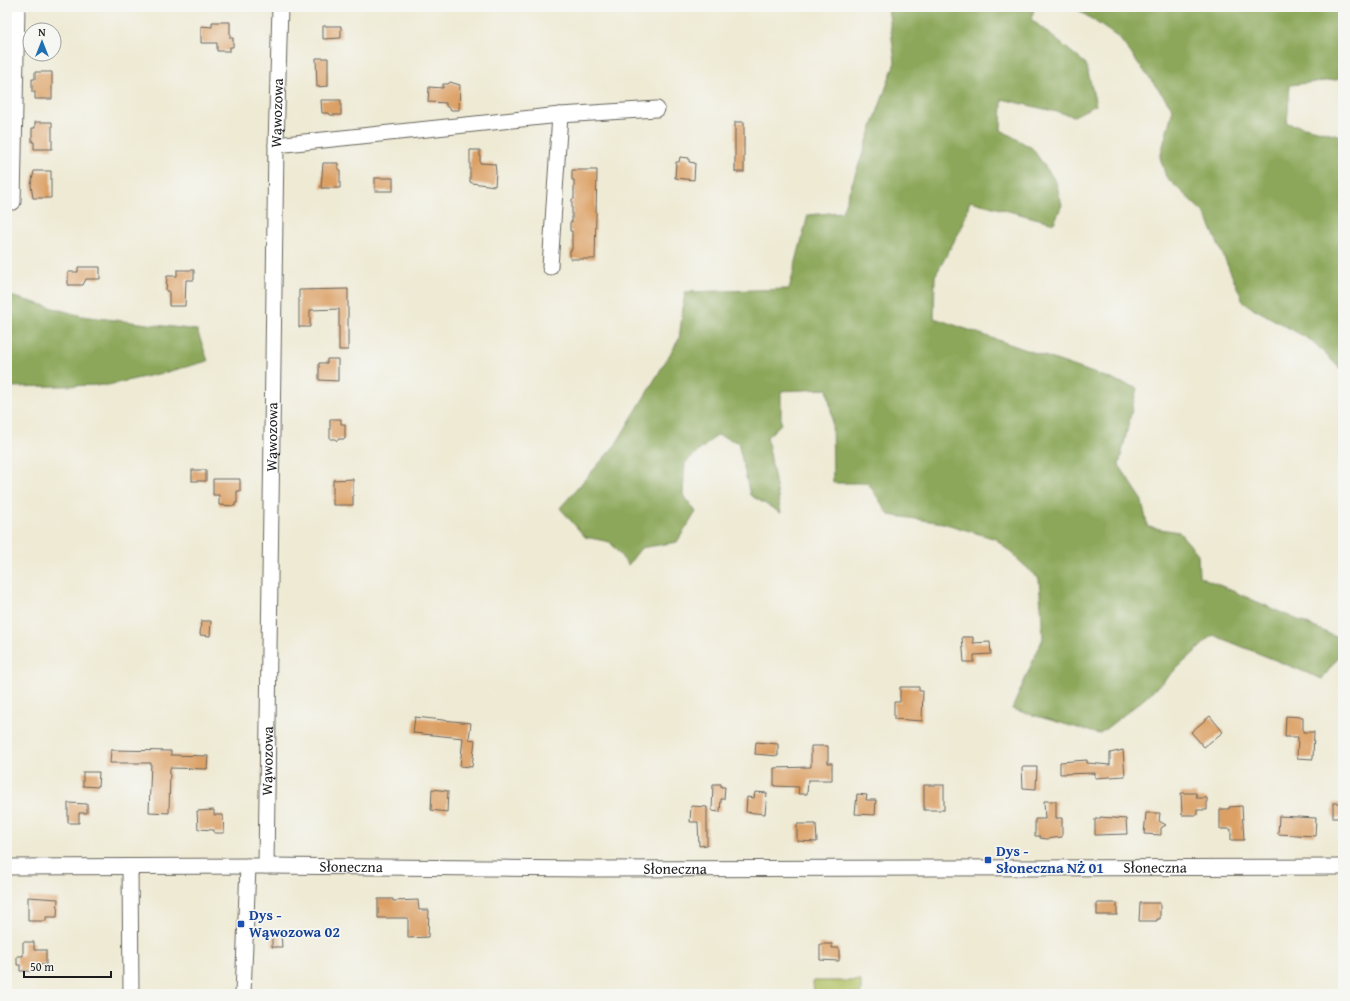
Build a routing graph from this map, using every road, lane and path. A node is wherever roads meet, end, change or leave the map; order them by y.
1 (17, 7) edge
2 (280, 7) edge
3 (658, 109) dead end
4 (560, 115) junction
5 (276, 145) junction
6 (13, 202) dead end
7 (550, 267) dead end
8 (248, 866) junction
9 (266, 866) junction
10 (7, 867) edge
11 (130, 867) junction
12 (1343, 867) edge
13 (130, 994) edge
14 (243, 994) edge

1 - 6 street
2 - 5 street, Wąwozowa
3 - 4 street
4 - 5 street
4 - 7 street
5 - 9 street, Wąwozowa
8 - 9 street, Słoneczna
8 - 11 street, Słoneczna
8 - 14 street
9 - 12 street, Słoneczna
10 - 11 street, Słoneczna
11 - 13 street

